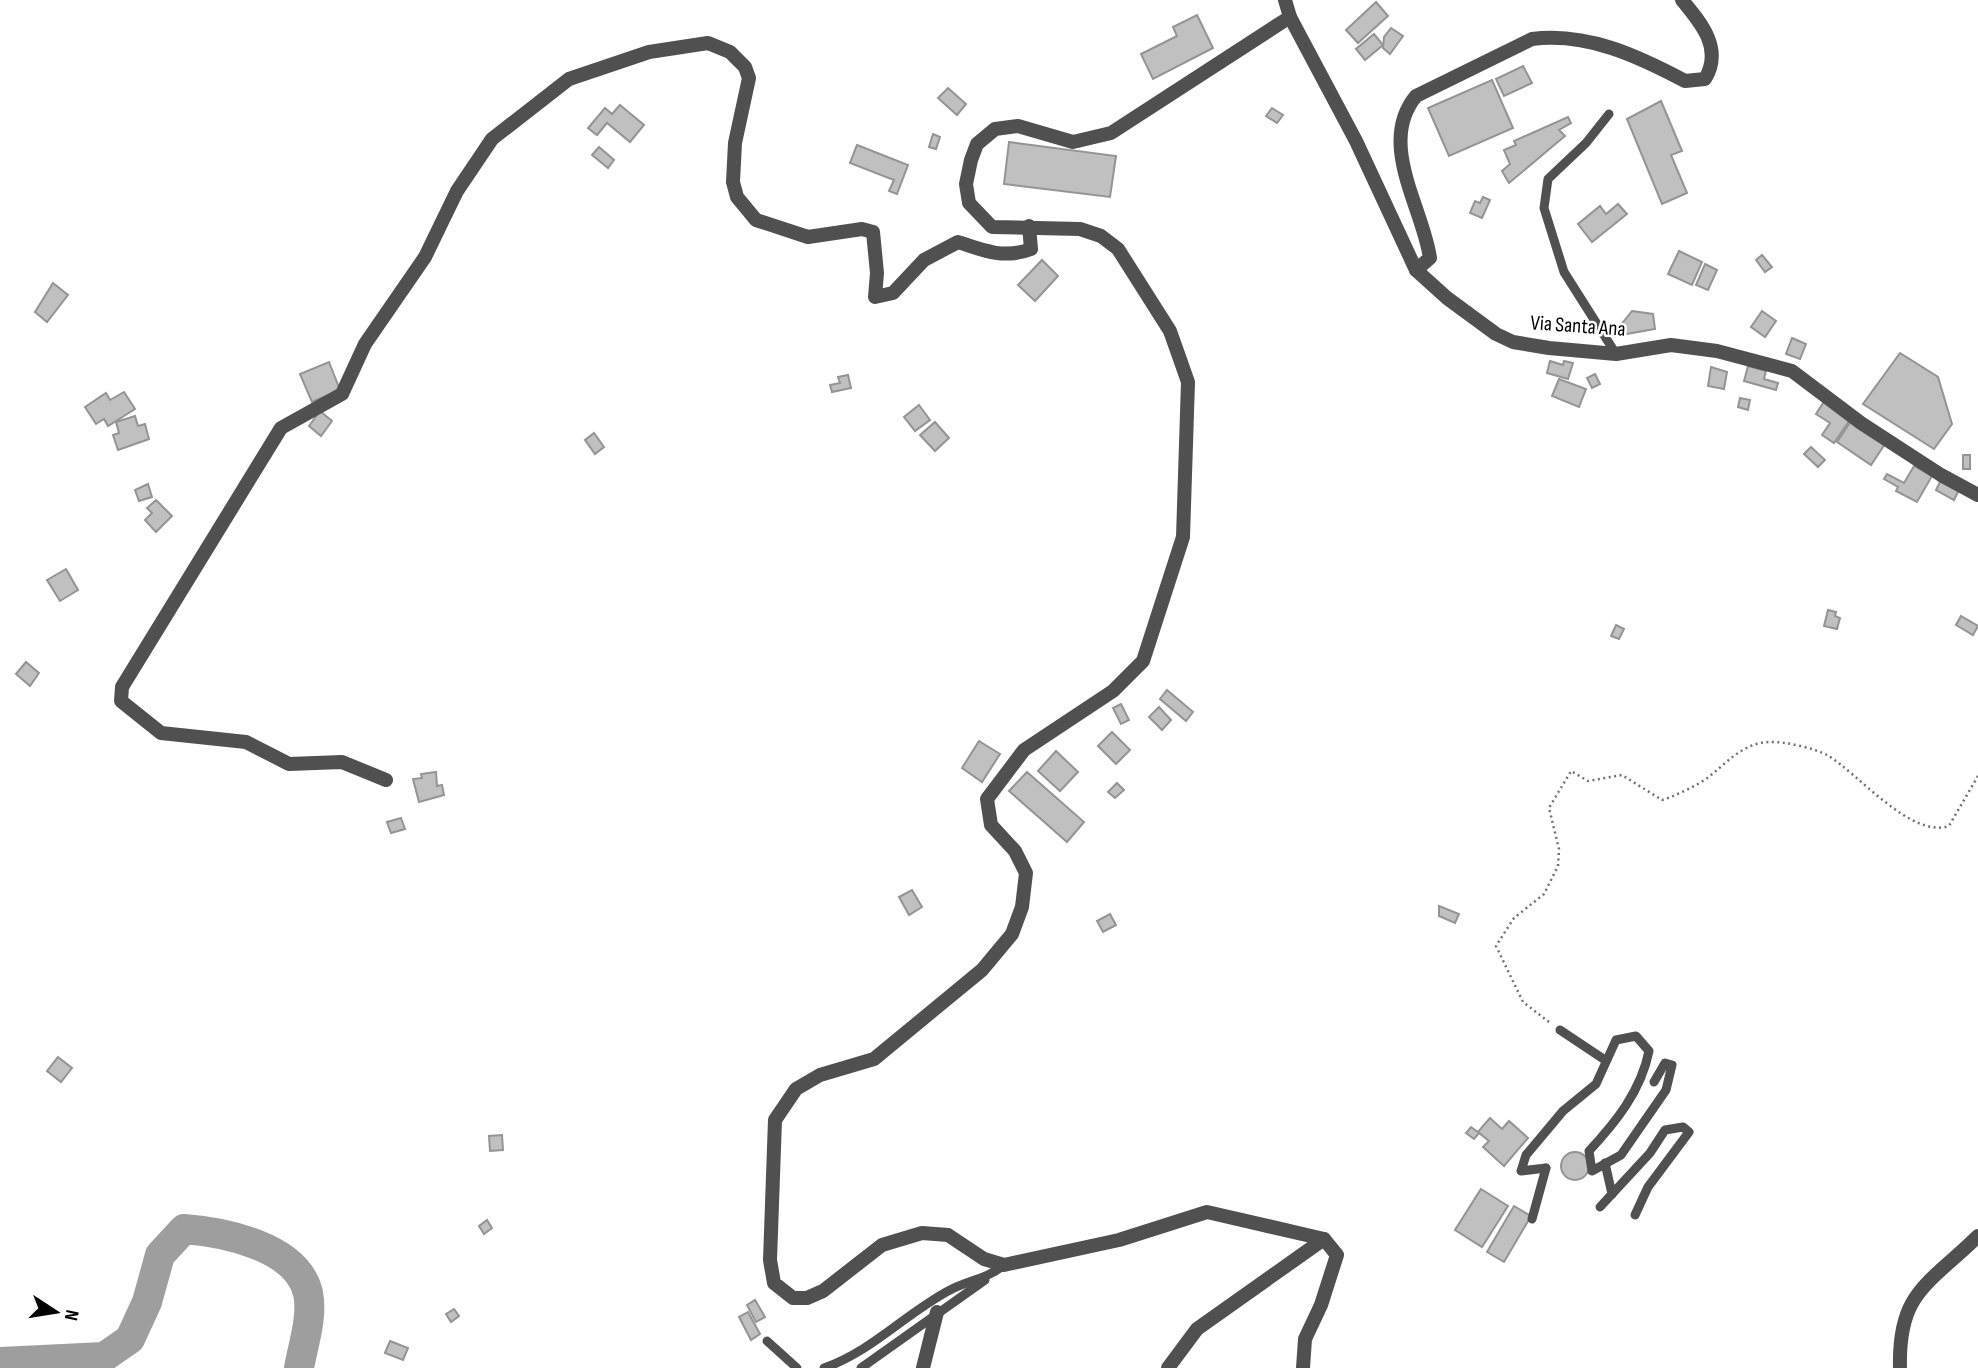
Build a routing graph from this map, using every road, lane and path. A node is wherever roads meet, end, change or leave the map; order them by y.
1 (1285, 0) edge
2 (1682, 0) edge
3 (1290, 17) junction
4 (1609, 114) dead end
5 (1029, 226) junction
6 (1416, 270) junction
7 (1616, 354) junction
8 (1978, 495) edge
9 (1978, 776) edge
10 (386, 780) dead end
11 (1560, 1030) joint
12 (1605, 1060) junction
13 (1654, 1082) dead end
14 (1605, 1163) junction
15 (1612, 1194) junction
16 (1600, 1207) dead end
17 (1635, 1215) dead end
18 (1532, 1219) dead end
19 (1978, 1237) edge
20 (1324, 1239) junction
21 (1978, 1243) edge
22 (1004, 1265) junction
23 (989, 1277) junction
24 (937, 1312) junction
25 (767, 1341) dead end
26 (797, 1368) edge
27 (824, 1368) edge
28 (861, 1368) edge
29 (923, 1368) edge
30 (1168, 1368) edge
31 (1303, 1368) edge
32 (1900, 1368) edge

1 - 3 street, Via Santa Ana
2 - 6 street
3 - 5 street
3 - 6 street, Via Santa Ana
4 - 7 lane
5 - 10 street
5 - 22 street
6 - 7 street, Via Santa Ana
7 - 8 street, Via Santa Ana
9 - 11 path
11 - 12 lane
12 - 14 lane
12 - 18 lane
13 - 14 lane
14 - 15 lane
15 - 16 lane
15 - 17 lane
19 - 21 lane
19 - 32 street
20 - 22 street
20 - 30 street
20 - 31 street
22 - 23 lane
23 - 24 lane
23 - 27 lane
24 - 28 lane
24 - 29 street
25 - 26 lane

